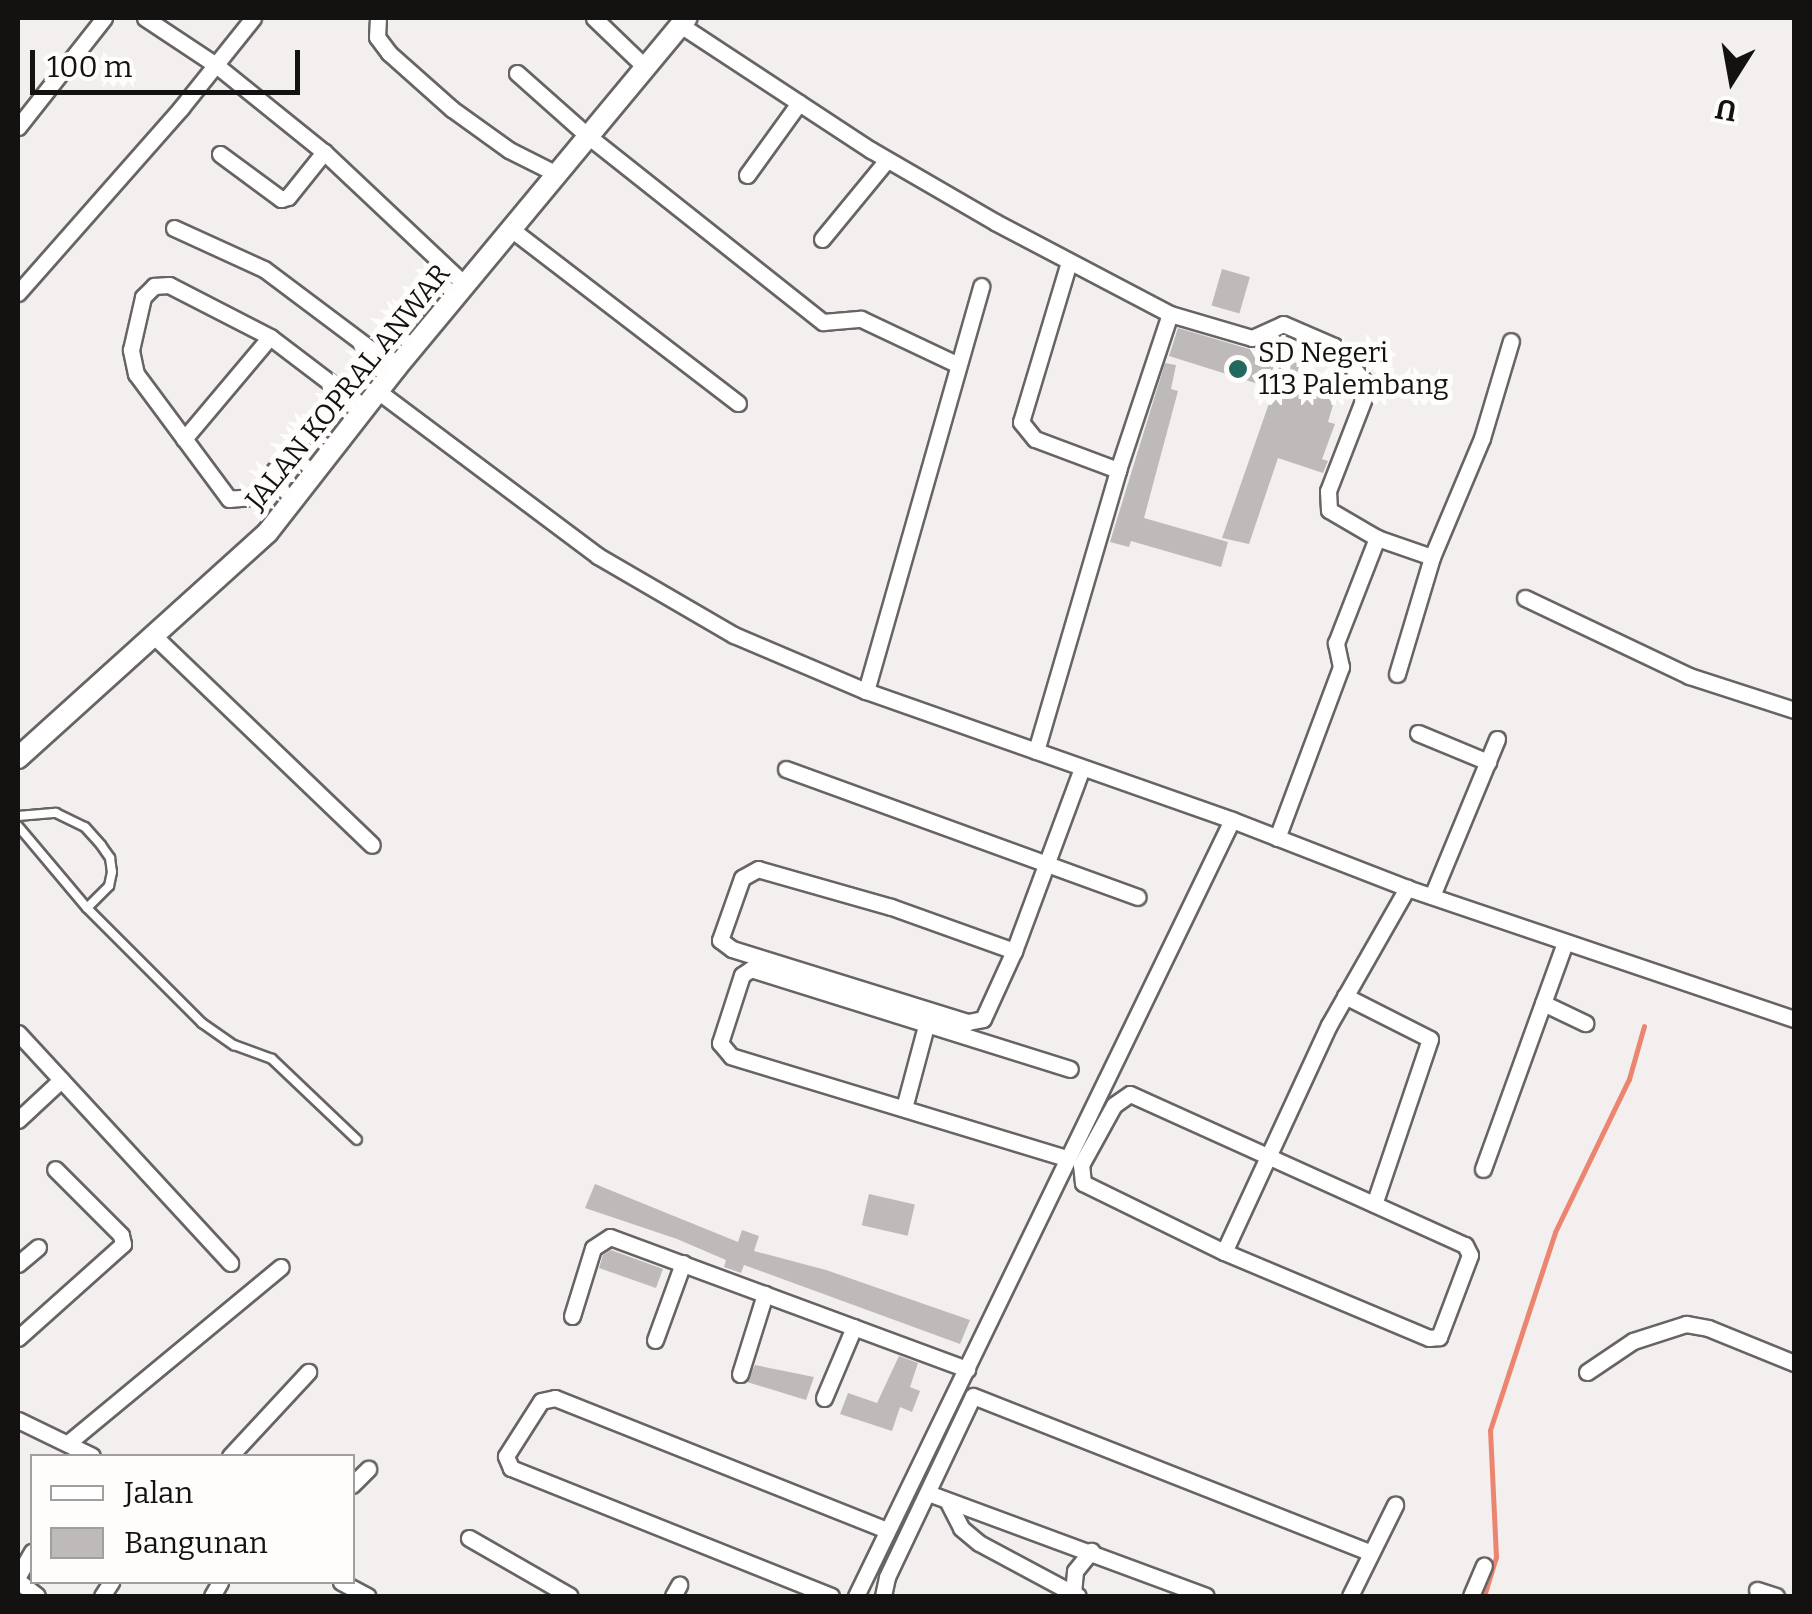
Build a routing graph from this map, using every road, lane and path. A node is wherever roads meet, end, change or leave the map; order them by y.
1 (104, 18) edge
2 (145, 18) edge
3 (253, 18) edge
4 (378, 18) edge
5 (594, 18) edge
6 (684, 22) edge
7 (216, 65) junction
8 (646, 68) junction
9 (517, 74) dead end
10 (799, 103) junction
11 (18, 127) edge
12 (588, 136) junction
13 (324, 152) junction
14 (220, 154) dead end
15 (887, 160) junction
16 (555, 173) junction
17 (747, 175) dead end
18 (174, 228) dead end
19 (511, 229) junction
20 (822, 240) dead end
21 (1069, 262) junction
22 (466, 284) junction
23 (981, 286) dead end
24 (18, 293) edge
25 (1170, 314) junction
26 (270, 337) junction
27 (1511, 342) dead end
28 (956, 364) junction
29 (396, 368) junction
30 (379, 392) junction
31 (342, 393) junction
32 (738, 404) dead end
33 (365, 409) junction
34 (184, 440) junction
35 (1118, 470) junction
36 (1377, 538) junction
37 (1432, 558) junction
38 (1525, 598) dead end
39 (153, 635) junction
40 (1397, 674) dead end
41 (866, 691) junction
42 (1794, 710) edge
43 (1418, 733) dead end
44 (1497, 738) dead end
45 (1036, 750) junction
46 (18, 758) edge
47 (1488, 762) junction
48 (1082, 768) junction
49 (786, 769) dead end
50 (18, 816) edge
51 (1232, 820) junction
52 (18, 826) edge
53 (1277, 838) junction
54 (372, 844) dead end
55 (1047, 861) junction
56 (1407, 888) junction
57 (1432, 896) junction
58 (1137, 897) dead end
59 (87, 908) junction
60 (1565, 942) junction
61 (1014, 951) junction
62 (1345, 996) junction
63 (1543, 1003) junction
64 (1794, 1019) edge
65 (927, 1022) junction
66 (1586, 1023) dead end
67 (18, 1033) edge
68 (1070, 1069) dead end
69 (61, 1080) junction
70 (904, 1108) junction
71 (18, 1120) edge
72 (357, 1140) dead end
73 (1066, 1158) junction
74 (1265, 1158) junction
75 (1484, 1168) dead end
76 (55, 1169) dead end
77 (1374, 1204) junction
78 (38, 1247) dead end
79 (1224, 1252) junction
80 (230, 1263) dead end
81 (18, 1264) edge
82 (683, 1264) junction
83 (281, 1267) dead end
84 (765, 1294) junction
85 (572, 1316) dead end
86 (854, 1327) junction
87 (18, 1338) edge
88 (655, 1340) dead end
89 (1794, 1363) edge
90 (967, 1370) junction
91 (308, 1372) dead end
92 (1587, 1372) dead end
93 (740, 1374) dead end
94 (824, 1398) dead end
95 (18, 1420) edge
96 (68, 1443) junction
97 (88, 1454) edge
98 (232, 1454) edge
99 (368, 1468) dead end
100 (355, 1482) edge
101 (928, 1493) junction
102 (948, 1502) junction
103 (1395, 1505) dead end
104 (888, 1530) junction
105 (469, 1538) dead end
106 (1092, 1551) junction
107 (1370, 1552) junction
108 (30, 1556) edge
109 (1484, 1566) dead end
110 (18, 1578) edge
111 (345, 1584) edge
112 (1757, 1590) dead end
113 (1076, 1595) edge
114 (37, 1596) edge
115 (367, 1596) edge
116 (570, 1596) edge
117 (831, 1596) edge
118 (856, 1596) edge
119 (883, 1596) edge
120 (1206, 1596) edge
121 (1350, 1596) edge
122 (1472, 1596) edge
123 (1776, 1596) edge

1 - 11 street
2 - 7 street
3 - 7 street
4 - 16 street
5 - 8 street
6 - 8 street, JALAN KOPRAL ANWAR
6 - 10 street
7 - 13 street
7 - 24 street
8 - 12 street, JALAN KOPRAL ANWAR
9 - 12 street
10 - 15 street
10 - 17 street
12 - 16 street, JALAN KOPRAL ANWAR
12 - 28 street
13 - 14 street
13 - 22 street
15 - 20 street
15 - 21 street
16 - 19 street, JALAN KOPRAL ANWAR
18 - 29 street
19 - 22 street, JALAN KOPRAL ANWAR
19 - 32 street
21 - 25 street
21 - 35 street
22 - 29 street, JALAN KOPRAL ANWAR
23 - 28 street
25 - 35 street
25 - 36 street
26 - 31 street
26 - 34 street
26 - 34 street
27 - 37 street
28 - 41 street
29 - 30 street, JALAN KOPRAL ANWAR
30 - 33 street, JALAN KOPRAL ANWAR
30 - 41 street
31 - 33 street
31 - 34 street
33 - 39 street, JALAN KOPRAL ANWAR
35 - 45 street
36 - 37 street
36 - 53 street
37 - 40 street
38 - 42 street
39 - 46 street, JALAN KOPRAL ANWAR
39 - 54 street
41 - 45 street
43 - 47 street
44 - 47 street
45 - 48 street
47 - 57 street
48 - 51 street
48 - 55 street
49 - 55 street
50 - 59 lane
51 - 53 street
51 - 73 street
52 - 59 lane
53 - 56 street
55 - 58 street
55 - 61 street
56 - 57 street
56 - 62 street
57 - 60 street
59 - 72 lane
60 - 63 street
60 - 64 street
61 - 61 street
62 - 74 street
62 - 77 street
63 - 66 street
63 - 75 street
65 - 68 street
65 - 70 street
65 - 70 street
67 - 69 street
69 - 71 street
69 - 80 street
70 - 73 street
73 - 90 street
74 - 77 street
74 - 79 street
74 - 79 street
76 - 87 street
77 - 79 street
78 - 81 street
82 - 84 street
82 - 85 street
82 - 88 street
83 - 96 street
84 - 86 street
84 - 93 street
86 - 90 street
86 - 94 street
89 - 92 street
90 - 104 street
91 - 98 street
95 - 96 street
96 - 97 street
99 - 100 street
101 - 102 street
101 - 107 street
101 - 119 street
102 - 106 street
102 - 113 street
103 - 107 street
104 - 117 street
104 - 118 street
105 - 116 street
106 - 113 street
106 - 120 street
107 - 121 street
108 - 110 street
109 - 122 street
110 - 114 street
111 - 115 street
112 - 123 street

